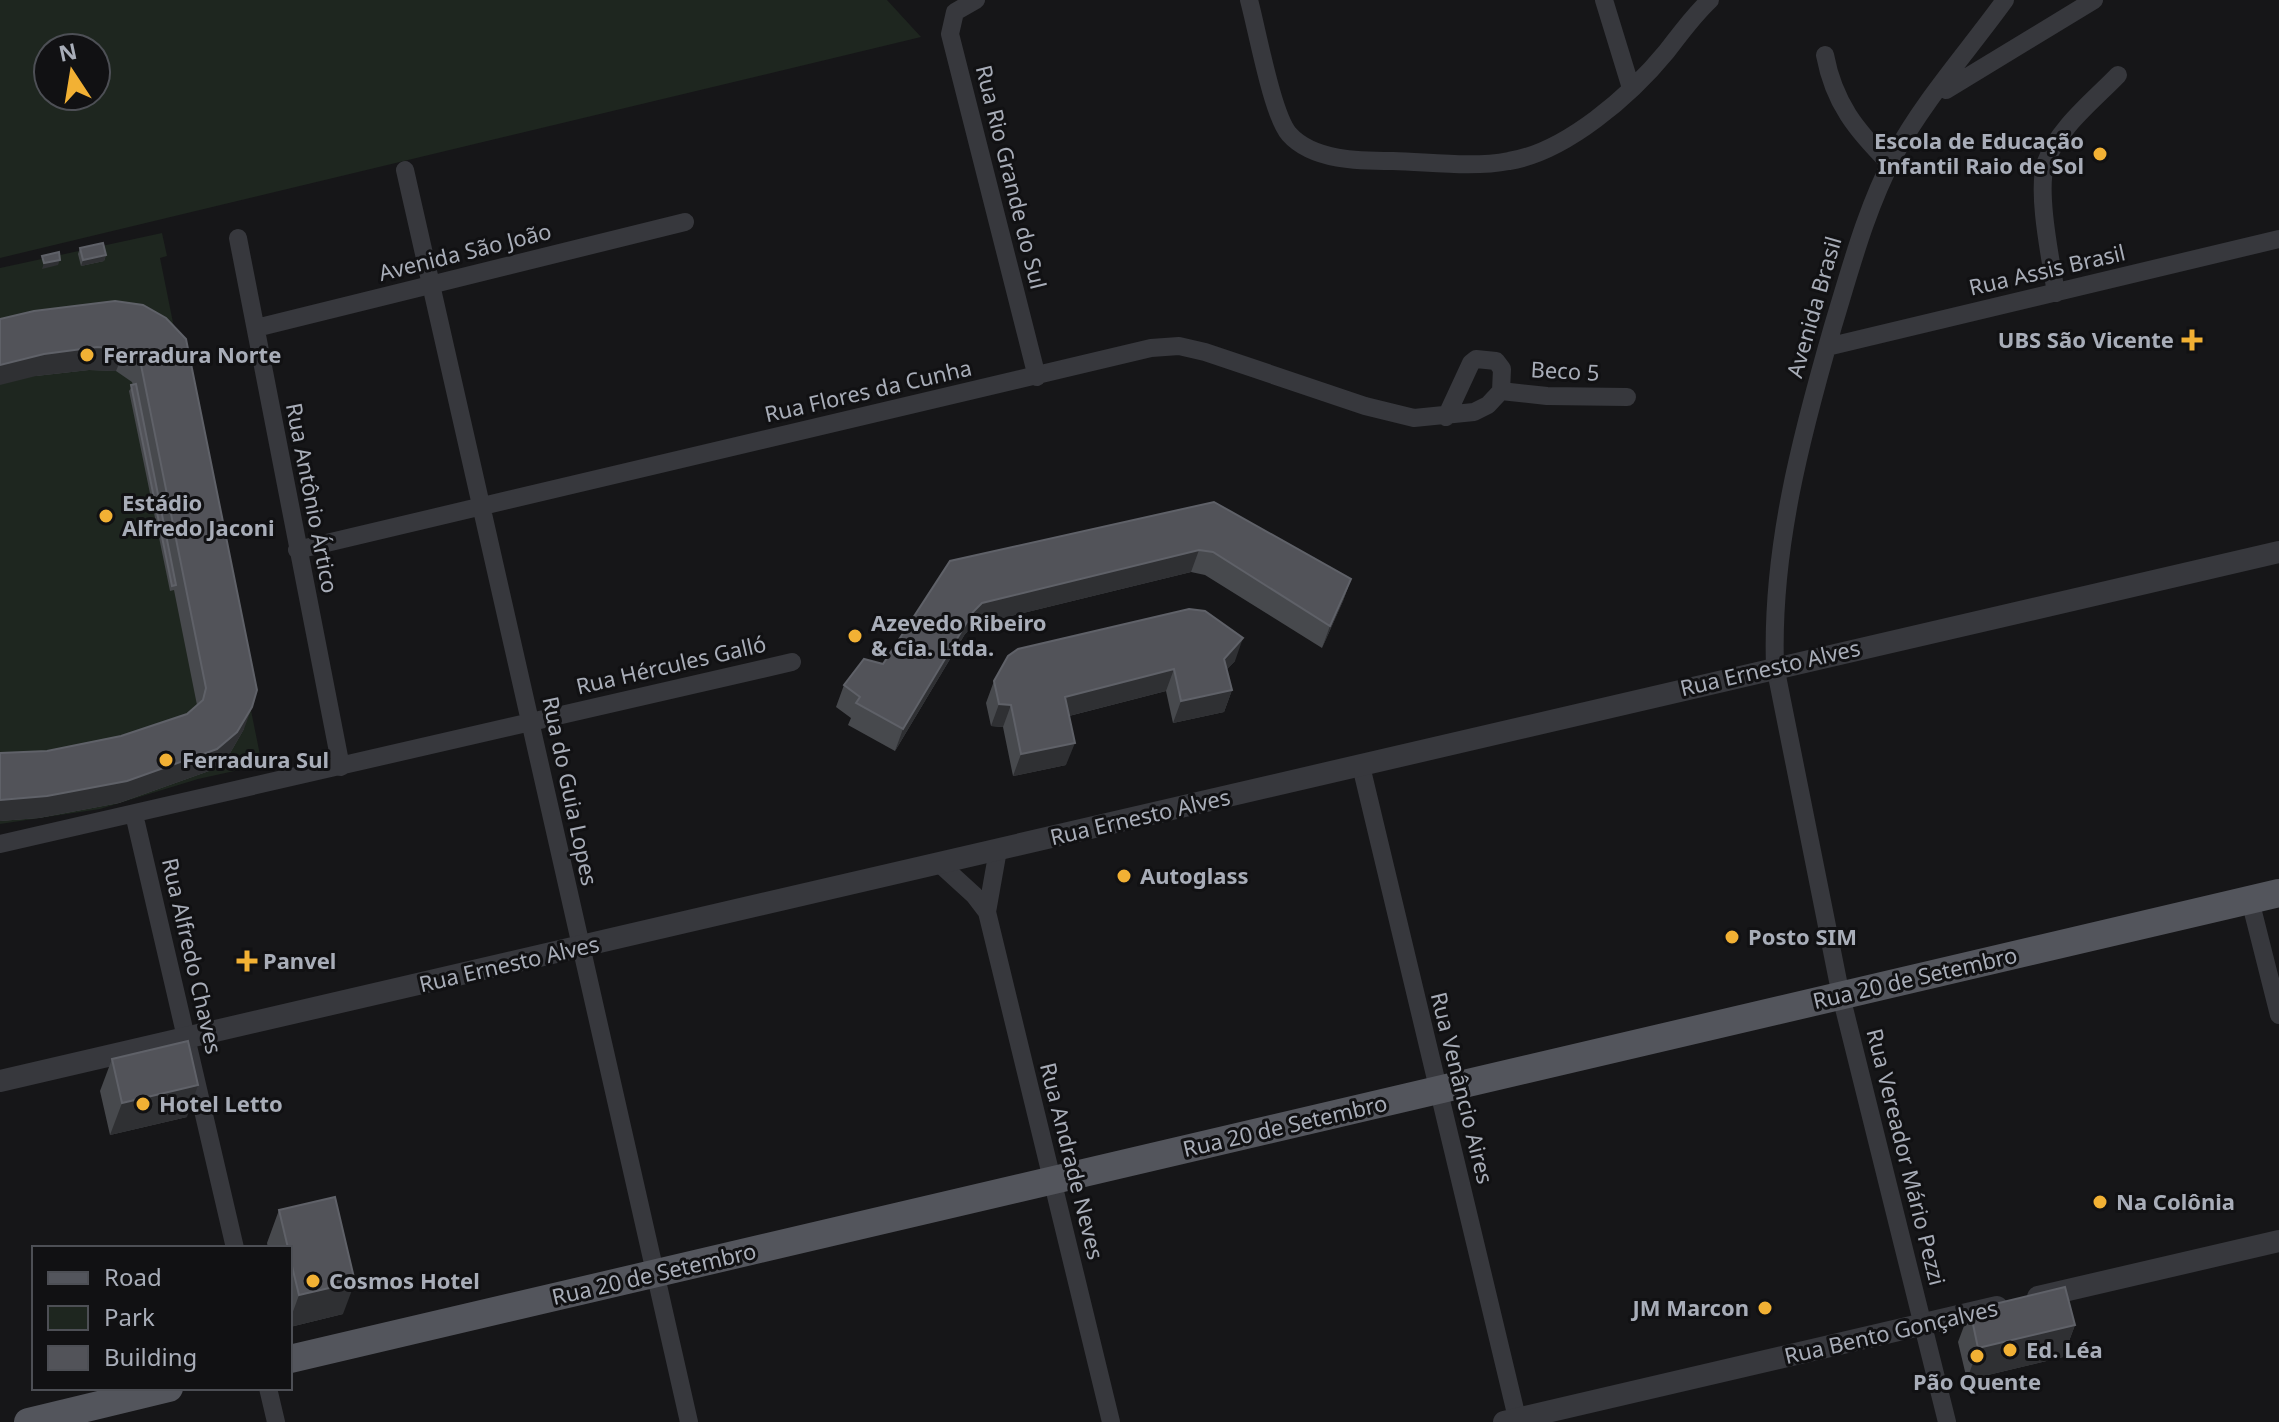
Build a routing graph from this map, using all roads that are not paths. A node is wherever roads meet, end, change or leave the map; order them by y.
1 (976, 0) edge
2 (1249, 0) edge
3 (1604, 0) edge
4 (1710, 0) edge
5 (2005, 0) edge
6 (2094, 0) edge
7 (1825, 55) dead end
8 (2118, 75) dead end
9 (1631, 88) junction
10 (1934, 98) junction
11 (1890, 164) junction
12 (405, 170) dead end
13 (685, 222) dead end
14 (238, 238) dead end
15 (2279, 239) edge
16 (430, 286) junction
17 (2056, 293) junction
18 (256, 328) junction
19 (1827, 347) junction
20 (1037, 377) junction
21 (1501, 391) junction
22 (1627, 397) dead end
23 (1446, 417) junction
24 (482, 507) junction
25 (297, 550) junction
26 (2279, 552) edge
27 (792, 662) dead end
28 (1775, 666) junction
29 (532, 722) junction
30 (1361, 766) junction
31 (341, 767) junction
32 (134, 814) junction
33 (0, 844) edge
34 (998, 850) junction
35 (940, 864) junction
36 (2279, 893) edge
37 (2250, 900) junction
38 (987, 912) junction
39 (579, 948) junction
40 (1841, 996) junction
41 (2279, 1015) edge
42 (186, 1038) junction
43 (0, 1081) edge
44 (1439, 1090) junction
45 (1052, 1181) junction
46 (2279, 1241) edge
47 (235, 1246) edge
48 (654, 1274) junction
49 (1923, 1324) junction
50 (292, 1359) edge
51 (161, 1390) edge
52 (268, 1390) edge
53 (1513, 1421) edge
54 (28, 1422) edge
55 (276, 1422) edge
56 (689, 1422) edge
57 (1111, 1422) edge
58 (1947, 1422) edge

1 - 20 street, Rua Rio Grande do Sul
2 - 9 street
3 - 9 street
4 - 9 street
5 - 10 street, Avenida Brasil
6 - 10 street
7 - 11 street
8 - 17 street
10 - 11 street, Avenida Brasil
11 - 19 street, Avenida Brasil
12 - 16 street, Rua do Guia Lopes
13 - 16 street, Avenida São João
14 - 18 street, Rua Antônio Ártico
15 - 17 street, Rua Assis Brasil
16 - 18 street, Avenida São João
16 - 24 street, Rua do Guia Lopes
17 - 19 street, Rua Assis Brasil
18 - 25 street, Rua Antônio Ártico
19 - 28 street, Avenida Brasil
20 - 23 street, Rua Flores da Cunha
20 - 24 street, Rua Flores da Cunha
21 - 22 street, Beco 5
21 - 23 street, Rua Flores da Cunha
21 - 23 street
24 - 25 street, Rua Flores da Cunha
24 - 29 street, Rua do Guia Lopes
25 - 31 street, Rua Antônio Ártico
26 - 28 street, Rua Ernesto Alves
27 - 29 street, Rua Hércules Galló
28 - 30 street, Rua Ernesto Alves
28 - 40 street, Rua Vereador Mário Pezzi
29 - 31 street, Rua Hércules Galló
29 - 39 street, Rua do Guia Lopes
30 - 34 street, Rua Ernesto Alves
30 - 44 street, Rua Venâncio Aires
31 - 32 street, Rua Hércules Galló
32 - 33 street, Rua Hércules Galló
32 - 42 street, Rua Alfredo Chaves
34 - 35 street, Rua Ernesto Alves
34 - 38 street, Rua Andrade Neves
35 - 38 street, Rua Andrade Neves
35 - 39 street, Rua Ernesto Alves
36 - 37 main road, Rua 20 de Setembro
37 - 40 main road, Rua 20 de Setembro
37 - 41 street
38 - 45 street, Rua Andrade Neves
39 - 42 street, Rua Ernesto Alves
39 - 48 street, Rua do Guia Lopes
40 - 44 main road, Rua 20 de Setembro
40 - 49 street, Rua Vereador Mário Pezzi
42 - 43 street, Rua Ernesto Alves
42 - 47 street, Rua Alfredo Chaves
44 - 45 main road, Rua 20 de Setembro
44 - 53 street, Rua Venâncio Aires
45 - 48 main road, Rua 20 de Setembro
45 - 57 street, Rua Andrade Neves
46 - 49 street, Rua Bento Gonçalves
48 - 50 main road, Rua 20 de Setembro
48 - 56 street, Rua do Guia Lopes
49 - 53 street, Rua Bento Gonçalves
49 - 58 street, Rua Vereador Mário Pezzi
51 - 54 main road
52 - 55 street

